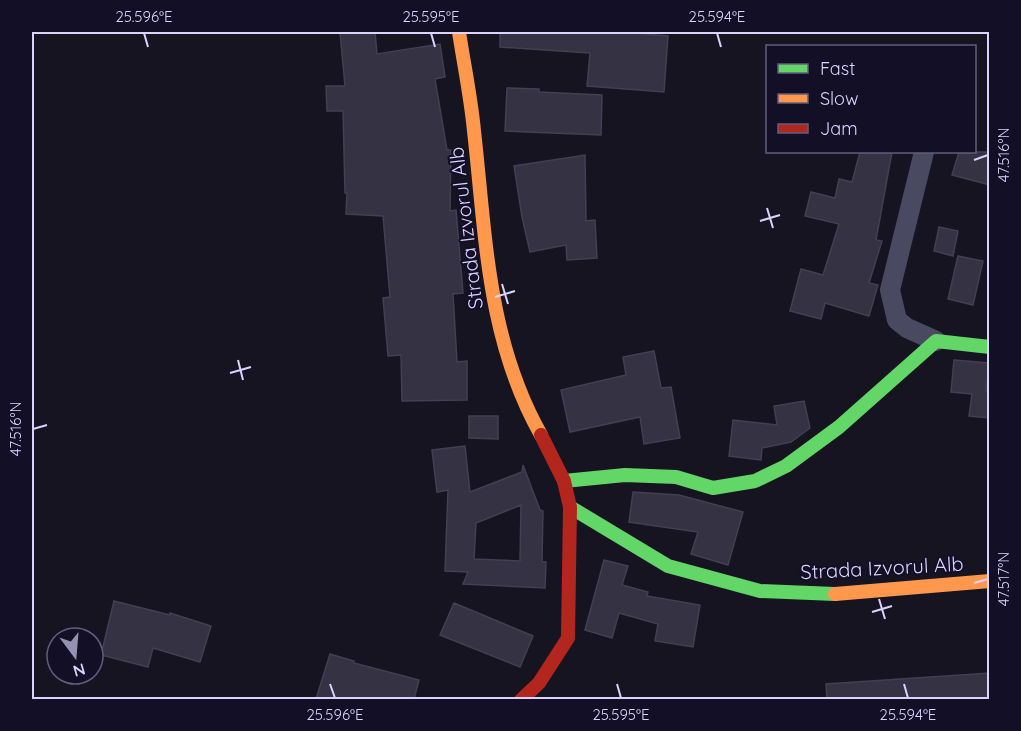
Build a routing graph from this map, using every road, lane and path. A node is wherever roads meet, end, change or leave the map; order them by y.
1 (459, 32) edge
2 (924, 153) edge
3 (936, 341) junction
4 (990, 347) edge
5 (564, 481) junction
6 (570, 507) junction
7 (990, 581) edge
8 (521, 699) edge

1 - 5 street, Strada Izvorul Alb
2 - 3 street
3 - 4 street
3 - 5 street
5 - 6 street, Strada Izvorul Alb
6 - 7 street, Strada Izvorul Alb
6 - 8 street

